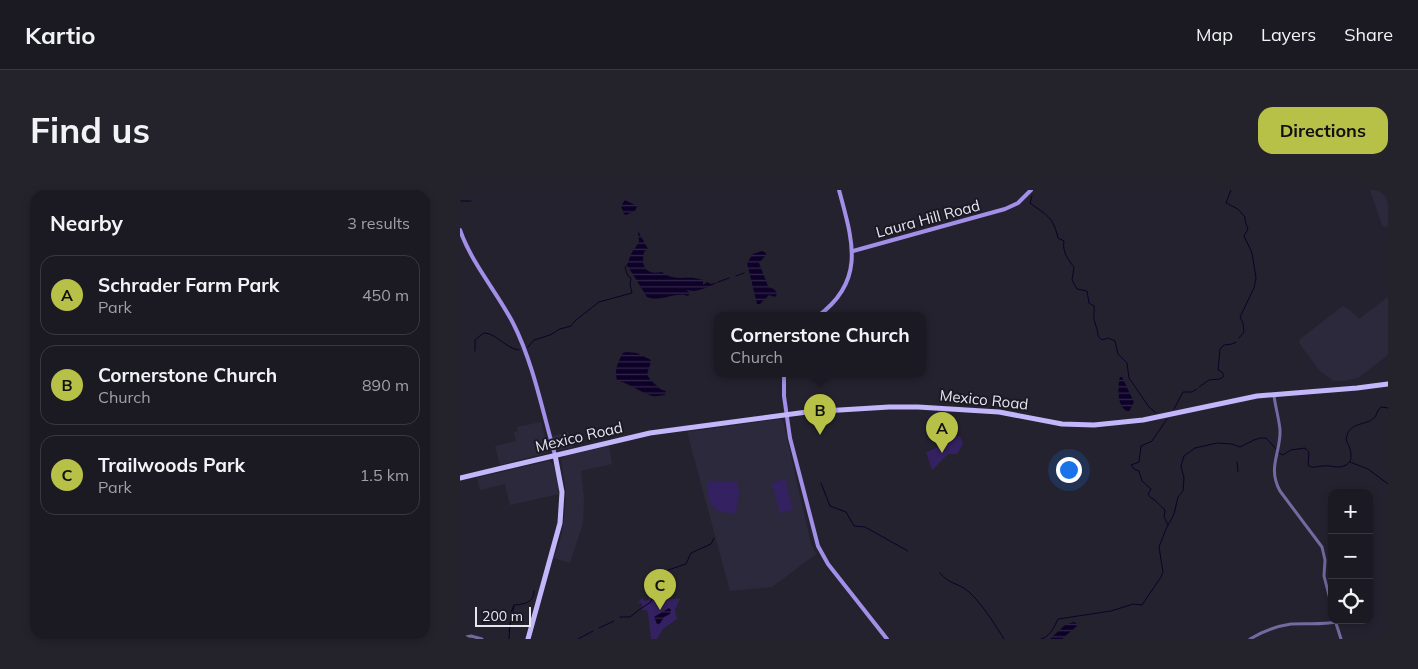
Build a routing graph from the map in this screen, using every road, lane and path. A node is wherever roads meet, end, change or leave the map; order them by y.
1 (839, 190) edge
2 (1031, 190) edge
3 (460, 230) edge
4 (853, 251) junction
5 (823, 312) edge
6 (784, 377) edge
7 (1388, 383) edge
8 (1274, 394) junction
9 (786, 414) junction
10 (566, 453) junction
11 (554, 455) junction
12 (545, 458) junction
13 (558, 466) junction
14 (460, 478) edge
15 (1328, 592) edge
16 (1328, 623) edge
17 (1337, 624) edge
18 (460, 638) edge
19 (482, 639) edge
20 (528, 639) edge
21 (887, 639) edge
22 (1250, 639) edge
23 (1341, 639) edge

1 - 4 main road
2 - 4 main road, Laura Hill Road
3 - 11 main road
4 - 5 main road
6 - 9 main road
7 - 8 main road, Mexico Road
8 - 9 main road, Mexico Road
8 - 15 street
9 - 10 main road, Mexico Road
9 - 21 main road
10 - 11 main road, Mexico Road
10 - 13 main road
11 - 12 main road, Mexico Road
11 - 13 main road
12 - 13 main road
12 - 14 main road, Mexico Road
13 - 20 main road
16 - 22 street
17 - 23 street
18 - 19 street

